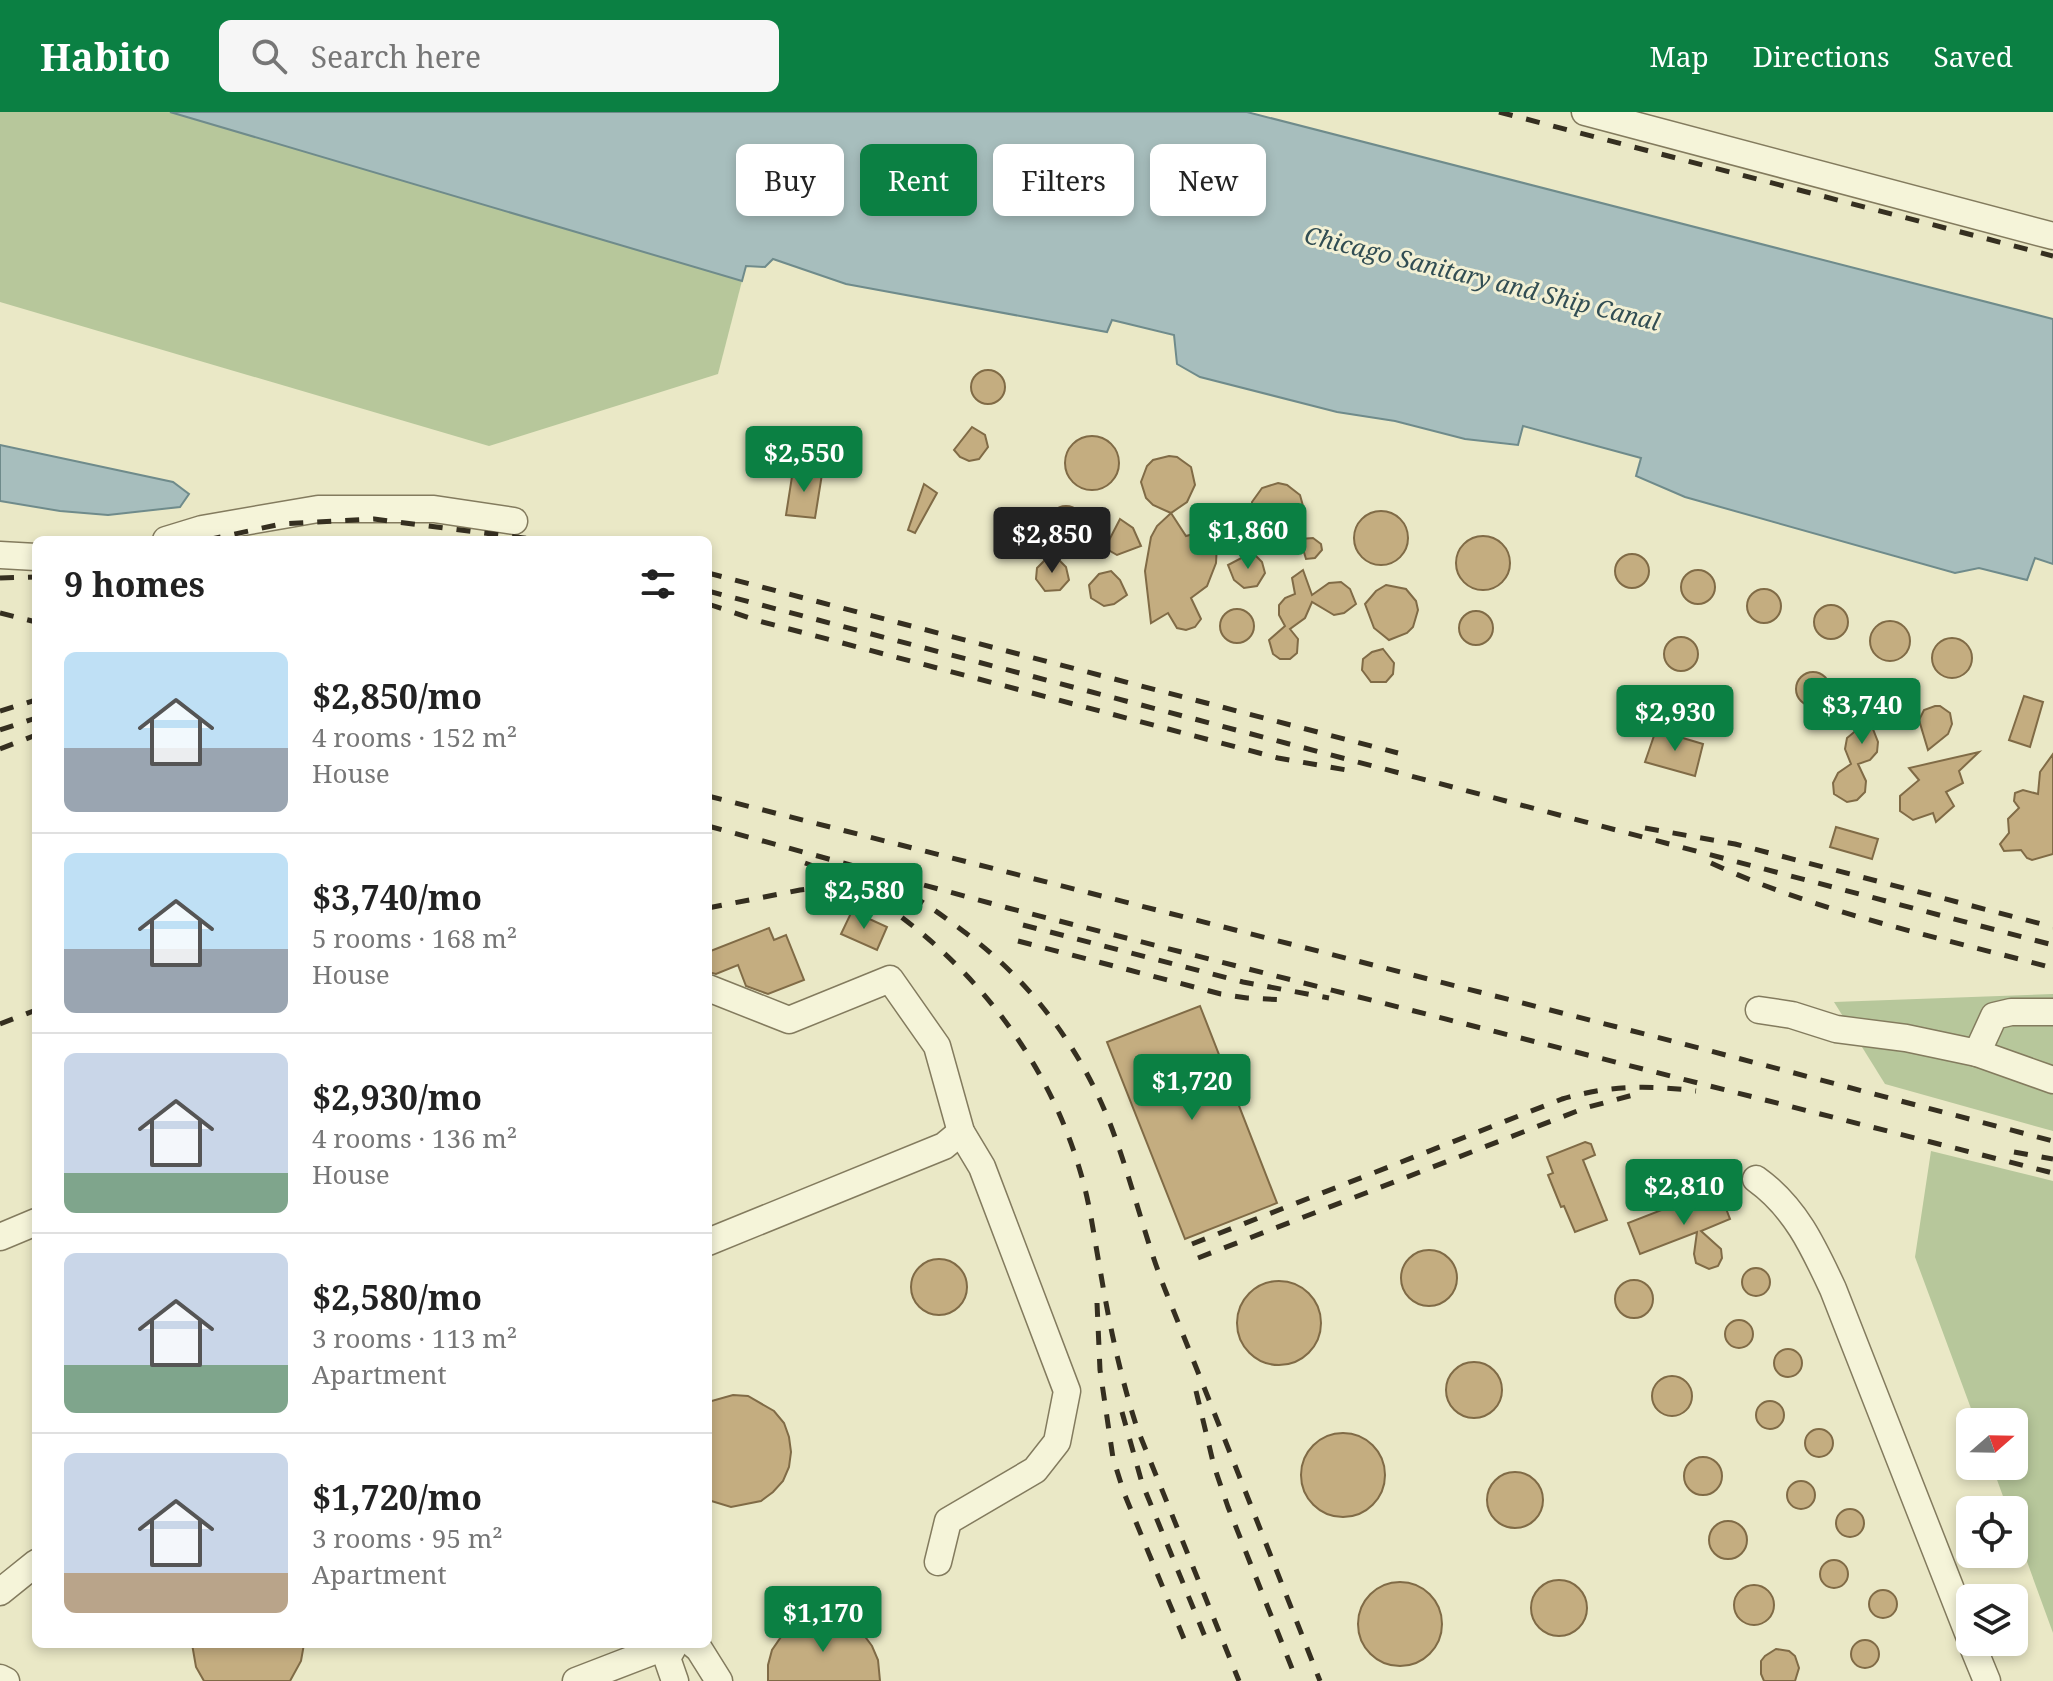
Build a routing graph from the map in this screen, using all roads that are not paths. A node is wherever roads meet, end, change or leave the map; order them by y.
1 (1585, 112) edge
2 (2053, 236) edge
3 (514, 521) dead end
4 (179, 536) edge
5 (0, 555) edge
6 (32, 557) edge
7 (712, 990) edge
8 (1759, 1010) dead end
9 (2053, 1012) edge
10 (1977, 1053) junction
11 (2053, 1080) edge
12 (961, 1132) junction
13 (1756, 1179) dead end
14 (32, 1224) edge
15 (0, 1237) edge
16 (712, 1240) edge
17 (938, 1562) dead end
18 (32, 1566) edge
19 (0, 1592) edge
20 (1956, 1602) edge
21 (663, 1648) edge
22 (671, 1648) edge
23 (698, 1648) edge
24 (1977, 1656) edge
25 (0, 1678) edge
26 (6, 1681) edge
27 (576, 1681) edge
28 (675, 1681) edge
29 (719, 1681) edge
30 (1987, 1681) edge

1 - 2 lane
3 - 4 lane
5 - 6 lane
7 - 12 lane
8 - 10 lane
9 - 10 lane
10 - 11 lane
12 - 16 lane
12 - 17 lane
13 - 20 lane
14 - 15 lane
18 - 19 lane
21 - 27 lane
22 - 28 lane
23 - 29 lane
24 - 30 lane
25 - 26 lane

